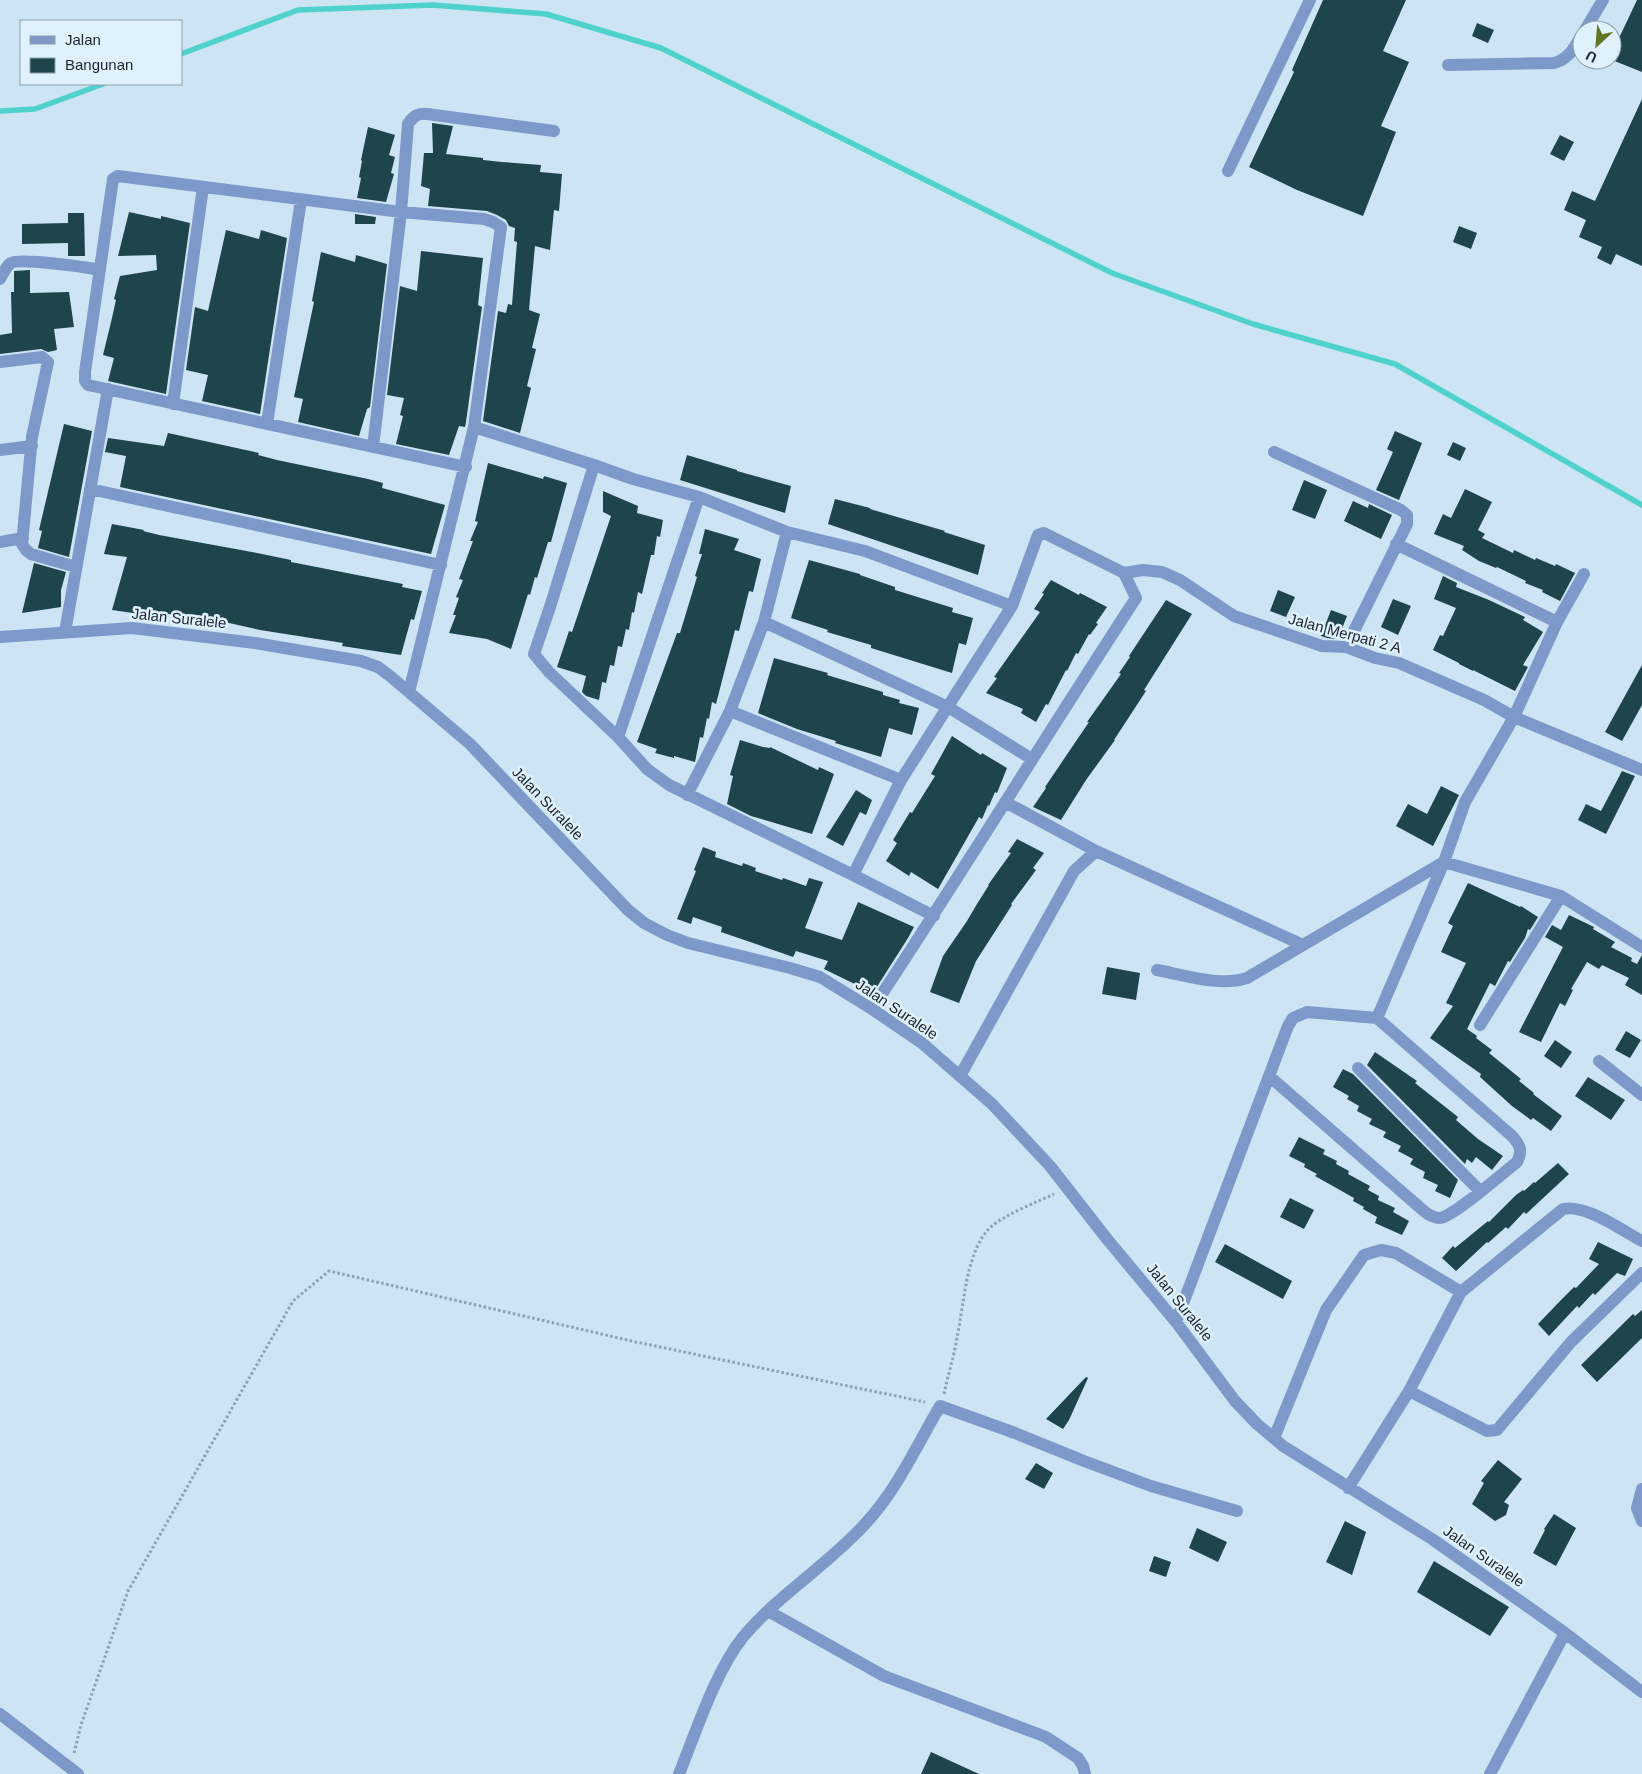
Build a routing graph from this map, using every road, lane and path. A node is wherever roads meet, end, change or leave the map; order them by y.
1 (1310, 0) edge
2 (1603, 0) edge
3 (1591, 20) edge
4 (1572, 51) edge
5 (1448, 65) dead end
6 (554, 131) dead end
7 (1228, 170) dead end
8 (203, 187) junction
9 (301, 200) junction
10 (401, 212) junction
11 (100, 270) junction
12 (0, 279) edge
13 (0, 362) edge
14 (108, 390) junction
15 (172, 404) junction
16 (267, 424) junction
17 (474, 427) junction
18 (32, 446) junction
19 (373, 447) junction
20 (0, 450) edge
21 (1274, 452) dead end
22 (594, 465) junction
23 (466, 467) junction
24 (90, 489) junction
25 (699, 497) junction
26 (787, 532) junction
27 (23, 538) junction
28 (0, 542) edge
29 (1396, 544) junction
30 (441, 565) junction
31 (76, 567) junction
32 (1124, 573) junction
33 (1584, 574) dead end
34 (1012, 606) junction
35 (764, 622) junction
36 (1557, 622) junction
37 (65, 632) junction
38 (0, 637) edge
39 (1346, 647) junction
40 (409, 692) junction
41 (948, 707) junction
42 (730, 711) junction
43 (1514, 717) junction
44 (618, 737) junction
45 (1032, 759) junction
46 (1642, 770) edge
47 (901, 780) junction
48 (687, 795) junction
49 (1005, 802) junction
50 (1096, 851) junction
51 (1444, 862) junction
52 (853, 875) junction
53 (1561, 896) junction
54 (934, 916) junction
55 (1303, 945) junction
56 (1642, 947) edge
57 (1157, 970) dead end
58 (872, 1009) junction
59 (1377, 1018) junction
60 (1480, 1024) dead end
61 (1599, 1061) dead end
62 (1358, 1068) dead end
63 (960, 1076) junction
64 (1269, 1076) junction
65 (1642, 1095) edge
66 (1067, 1188) junction
67 (1480, 1192) junction
68 (1642, 1242) edge
69 (1642, 1273) edge
70 (1461, 1292) junction
71 (1176, 1322) junction
72 (1408, 1391) junction
73 (940, 1406) junction
74 (1274, 1438) junction
75 (1348, 1488) junction
76 (1642, 1489) edge
77 (1237, 1512) dead end
78 (1642, 1521) edge
79 (768, 1611) junction
80 (1565, 1633) junction
81 (1642, 1692) edge
82 (0, 1714) edge
83 (74, 1771) edge
84 (680, 1774) edge
85 (1085, 1774) edge
86 (1490, 1774) edge

1 - 7 street
2 - 3 street
4 - 5 street
6 - 10 street
8 - 9 street
8 - 11 street
8 - 15 street
9 - 10 street
9 - 16 street
10 - 17 street
10 - 19 street
11 - 12 street
11 - 14 street
13 - 18 street
14 - 15 street
14 - 24 street
15 - 16 street
16 - 19 street
17 - 22 street
17 - 23 street
18 - 20 street
18 - 27 street
19 - 23 street
21 - 29 street
22 - 25 street
22 - 44 street
23 - 30 street
24 - 30 street
24 - 31 street
25 - 26 street
25 - 44 street
26 - 34 street
26 - 35 street
27 - 28 street
27 - 31 street
29 - 36 street
29 - 39 street
30 - 40 street
31 - 37 street
32 - 34 street
32 - 39 street, Jalan Merpati 2 A
32 - 45 street
33 - 36 street
34 - 41 street
35 - 41 street
35 - 42 street
36 - 43 street
37 - 38 street, Jalan Suralele
37 - 40 street, Jalan Suralele
39 - 43 street, Jalan Merpati 2 A
40 - 58 street, Jalan Suralele
41 - 45 street
41 - 47 street
42 - 47 street
42 - 48 street
43 - 46 street, Jalan Merpati 2 A
43 - 51 street
44 - 48 street
45 - 49 street
47 - 52 street
48 - 52 street
49 - 50 street
49 - 54 street
50 - 55 street
50 - 63 street
51 - 53 street
51 - 55 street
51 - 59 street
52 - 54 street
53 - 56 street
53 - 60 street
54 - 58 street
55 - 57 street
58 - 63 street, Jalan Suralele
59 - 64 street
59 - 67 street
61 - 65 street
62 - 67 street
63 - 66 street, Jalan Suralele
64 - 67 street
64 - 71 street
66 - 71 street, Jalan Suralele
66 - 73 path
68 - 70 street
69 - 72 street
70 - 72 street
70 - 74 street
71 - 74 street, Jalan Suralele
72 - 75 street
73 - 77 street
73 - 79 street
73 - 83 path
74 - 75 street, Jalan Suralele
75 - 80 street, Jalan Suralele
76 - 78 street
79 - 84 street
79 - 85 street
80 - 81 street, Jalan Suralele
80 - 86 street
82 - 83 street

